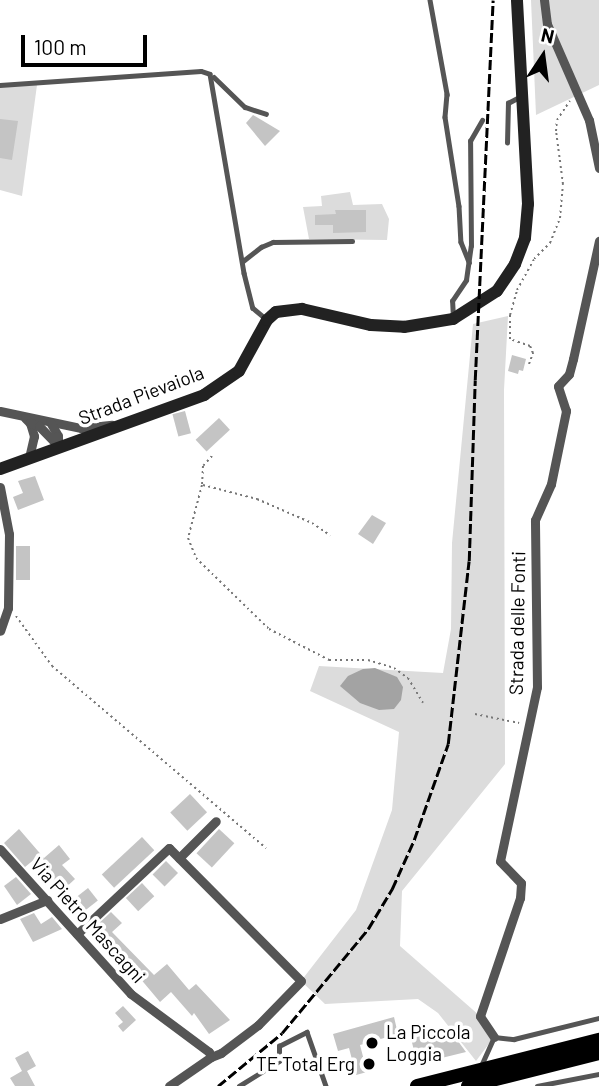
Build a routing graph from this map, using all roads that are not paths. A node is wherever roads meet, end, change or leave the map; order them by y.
1 (430, 0) edge
2 (517, 0) edge
3 (544, 0) edge
4 (210, 74) junction
5 (0, 85) edge
6 (524, 94) junction
7 (266, 114) dead end
8 (482, 120) dead end
9 (507, 143) dead end
10 (599, 167) edge
11 (352, 241) dead end
12 (599, 241) edge
13 (242, 262) junction
14 (468, 262) junction
15 (453, 319) junction
16 (267, 320) junction
17 (0, 411) edge
18 (27, 420) junction
19 (50, 422) junction
20 (117, 424) junction
21 (58, 446) junction
22 (29, 458) junction
23 (0, 469) edge
24 (0, 487) edge
25 (0, 631) edge
26 (216, 821) dead end
27 (0, 849) edge
28 (179, 858) junction
29 (47, 900) junction
30 (0, 919) edge
31 (77, 934) junction
32 (599, 1018) edge
33 (494, 1037) junction
34 (599, 1040) edge
35 (599, 1053) edge
36 (211, 1057) junction
37 (480, 1070) junction
38 (599, 1074) edge
39 (169, 1086) edge
40 (239, 1086) edge
41 (326, 1086) edge
42 (417, 1086) edge
43 (468, 1086) edge
44 (537, 1086) edge

1 - 14 lane
2 - 6 street
3 - 10 street
4 - 5 lane
4 - 7 lane
4 - 13 lane
6 - 9 lane
6 - 15 street
8 - 14 lane
11 - 13 lane
12 - 33 street, Strada delle Fonti
13 - 16 lane
14 - 15 lane
15 - 16 street
16 - 20 street, Strada Pievaiola
17 - 18 street
18 - 19 street
18 - 21 street
18 - 22 street
19 - 20 street
19 - 21 street
20 - 21 street, Strada Pievaiola
21 - 22 street, Strada Pievaiola
22 - 23 street, Strada Pievaiola
24 - 25 street
26 - 28 street
27 - 29 street, Via Pietro Mascagni
28 - 31 street
28 - 36 street
29 - 30 street
29 - 31 street, Via Pietro Mascagni
31 - 36 street, Via Pietro Mascagni
32 - 33 lane
33 - 37 lane
34 - 37 main road
35 - 43 main road
36 - 39 street
37 - 42 main road
38 - 44 lane
40 - 41 lane

